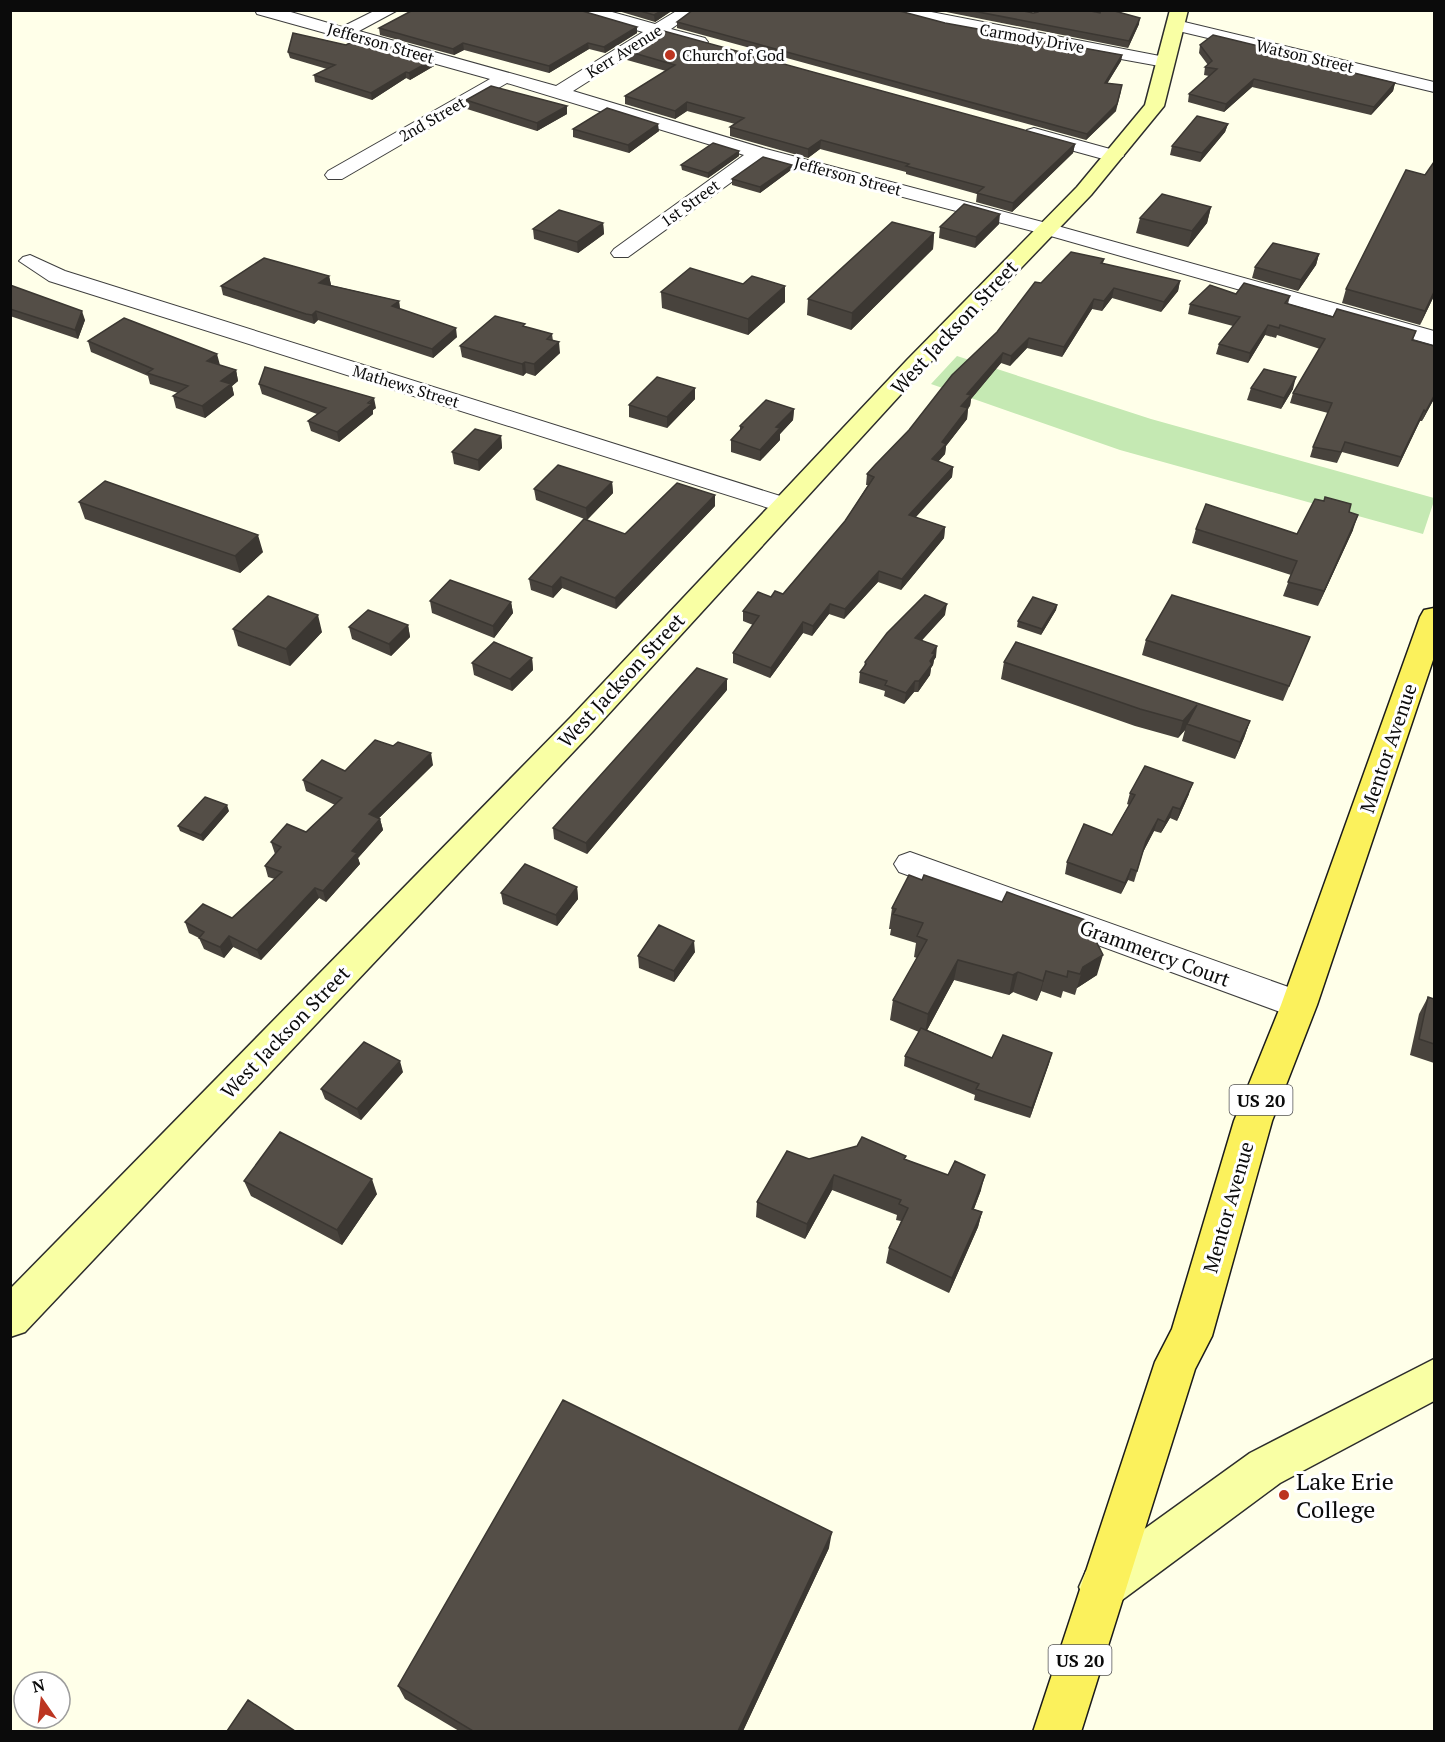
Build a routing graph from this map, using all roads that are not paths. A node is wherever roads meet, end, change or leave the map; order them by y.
1 (263, 10) edge
2 (390, 10) edge
3 (584, 10) edge
4 (690, 10) edge
5 (900, 10) edge
6 (1177, 18) edge
7 (656, 30) junction
8 (345, 32) junction
9 (715, 47) edge
10 (1165, 62) junction
11 (504, 78) junction
12 (1434, 87) edge
13 (558, 92) junction
14 (1013, 128) edge
15 (759, 153) junction
16 (1114, 156) junction
17 (335, 175) dead end
18 (1047, 229) junction
19 (621, 253) dead end
20 (30, 261) dead end
21 (1434, 338) edge
22 (784, 505) junction
23 (1434, 617) edge
24 (910, 864) dead end
25 (1299, 1005) junction
26 (10, 1318) edge
27 (1434, 1379) edge
28 (1102, 1587) junction
29 (1057, 1731) edge

1 - 8 street, Jefferson Street
2 - 8 street
3 - 7 street
4 - 7 street, Kerr Avenue
5 - 10 street, Carmody Drive
6 - 10 street, West Jackson Street
6 - 12 street, Watson Street
7 - 9 street
7 - 13 street, Kerr Avenue
8 - 11 street, Jefferson Street
10 - 16 street, West Jackson Street
11 - 13 street, Jefferson Street
11 - 17 street, 2nd Street
13 - 15 street, Jefferson Street
14 - 16 street
15 - 18 street, Jefferson Street
15 - 19 street, 1st Street
16 - 18 street, West Jackson Street
18 - 21 street, Jefferson Street
18 - 22 street, West Jackson Street
20 - 22 street, Mathews Street
22 - 26 street, West Jackson Street
23 - 25 main road, Mentor Avenue / US 20
24 - 25 street, Grammercy Court
25 - 28 main road, Mentor Avenue / US 20
27 - 28 street
28 - 29 main road, Mentor Avenue / US 20

